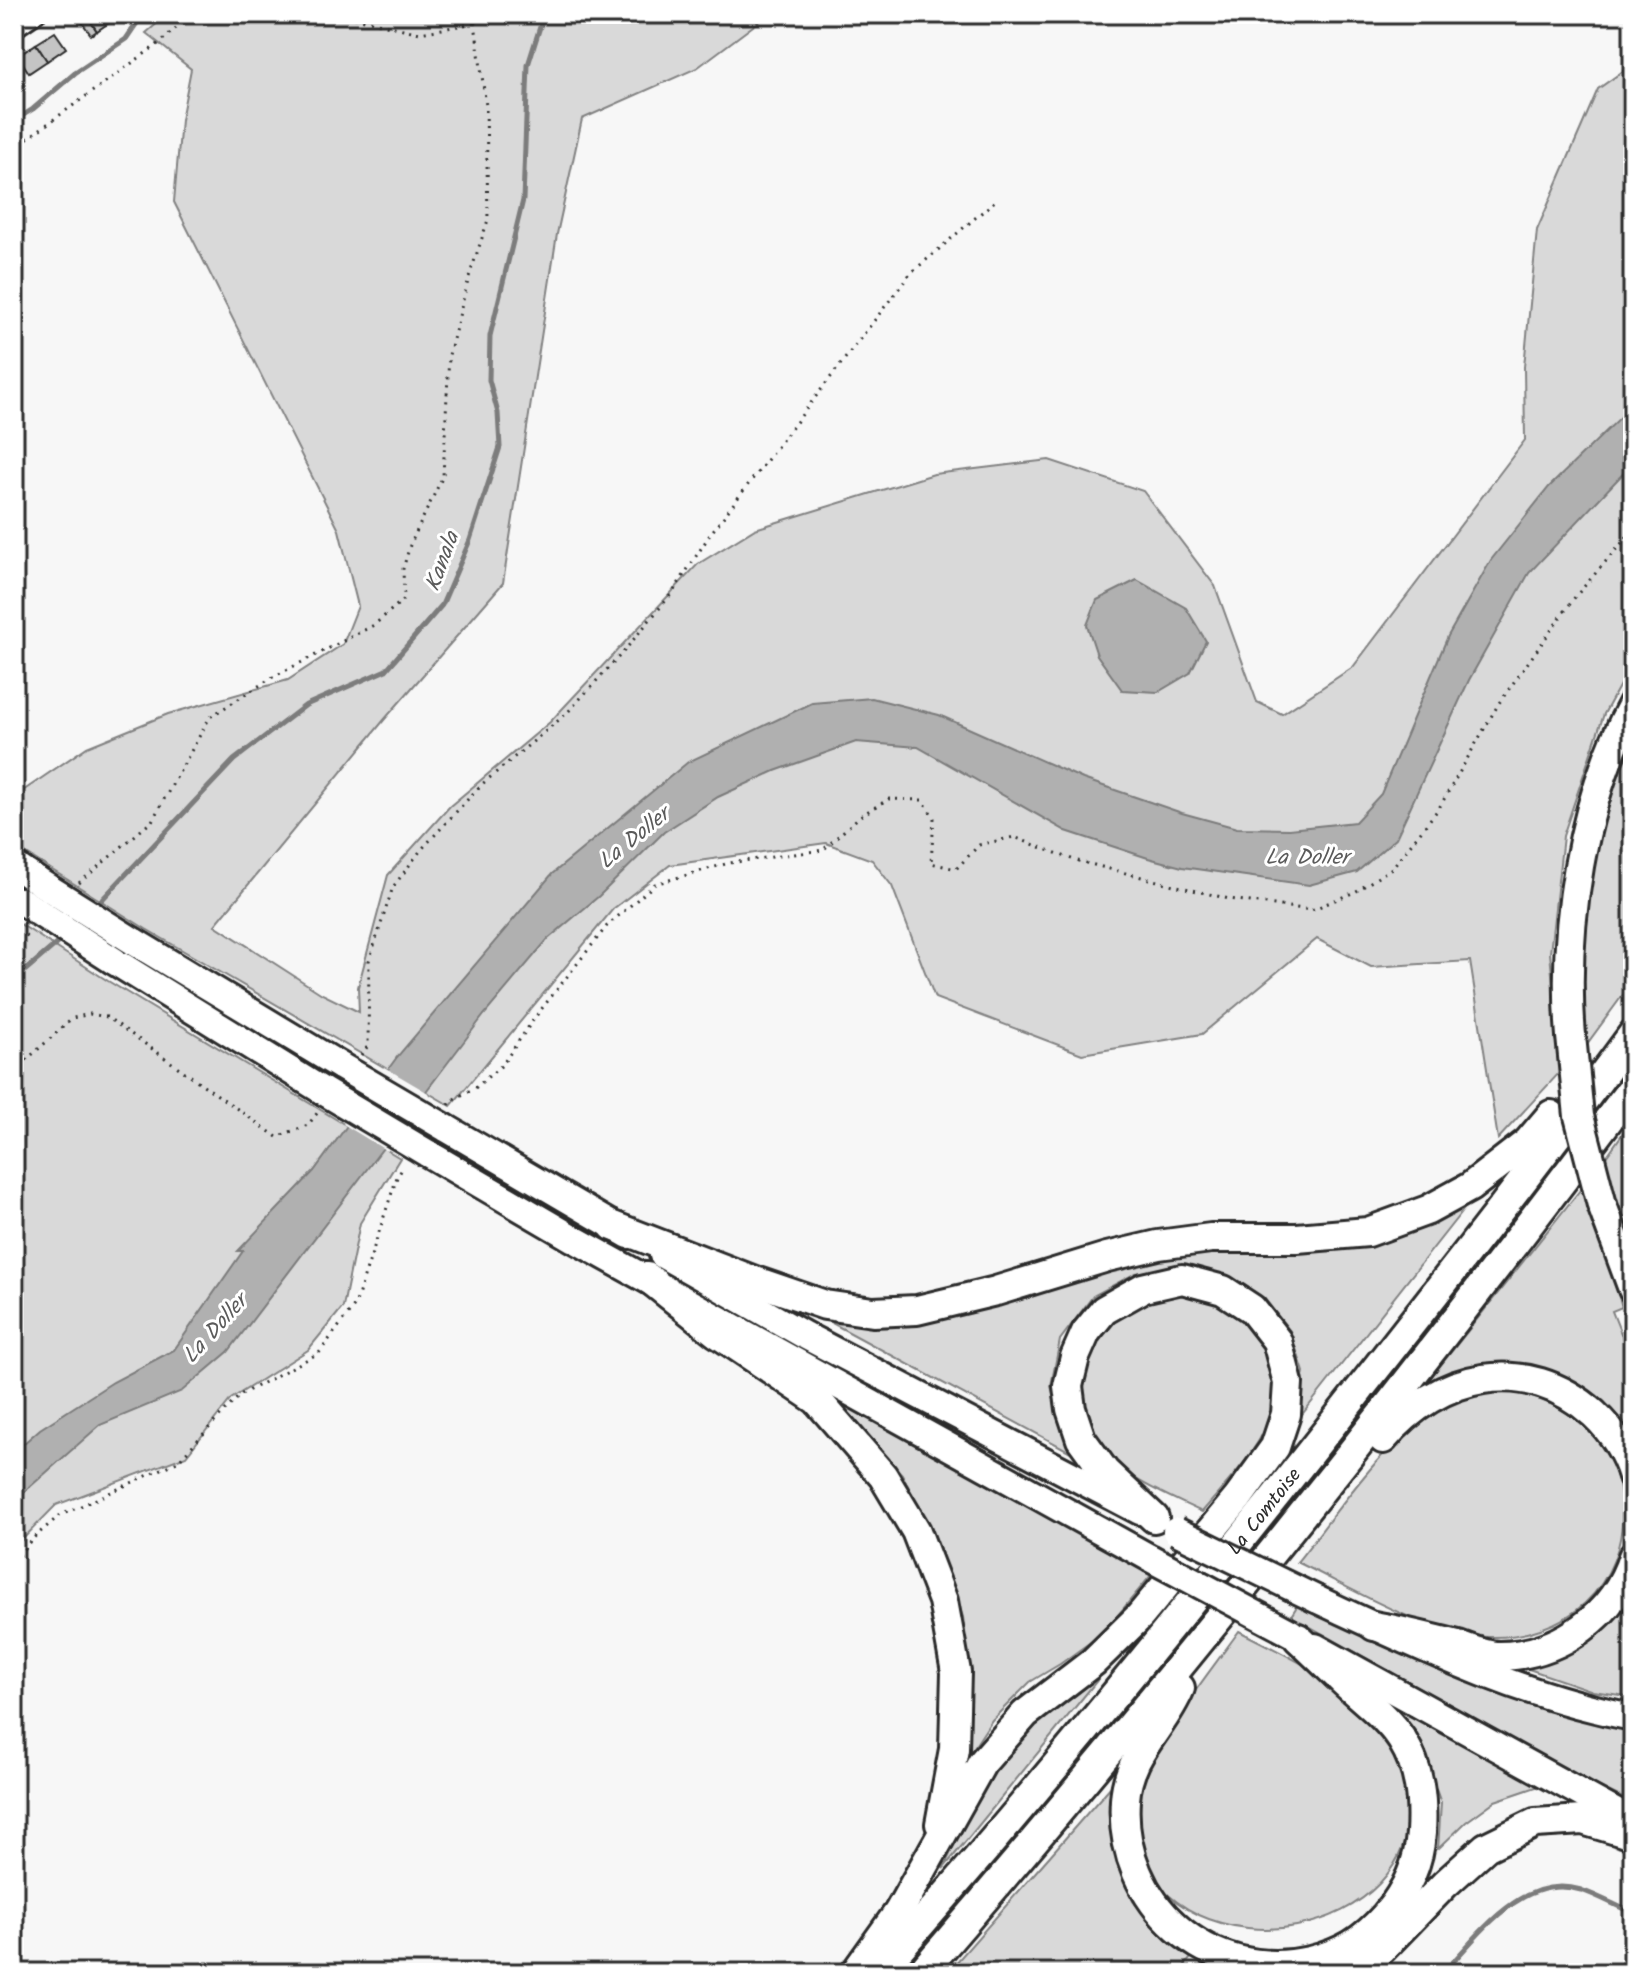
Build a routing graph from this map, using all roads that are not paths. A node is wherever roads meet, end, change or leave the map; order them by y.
1 (36, 14) edge
2 (14, 29) edge
3 (1633, 704) edge
4 (14, 865) edge
5 (18, 899) edge
6 (1633, 1034) edge
7 (1610, 1066) junction
8 (1633, 1087) edge
9 (613, 1226) junction
10 (647, 1277) junction
11 (1633, 1289) edge
12 (1342, 1466) junction
13 (1633, 1476) edge
14 (1165, 1524) junction
15 (1633, 1557) edge
16 (1374, 1626) junction
17 (1294, 1636) junction
18 (1188, 1656) junction
19 (1633, 1717) edge
20 (1633, 1822) edge
21 (1633, 1835) edge
22 (935, 1850) junction
23 (855, 1973) edge
24 (878, 1973) edge
25 (921, 1973) edge
26 (1340, 1973) edge

1 - 2 street
3 - 11 highway, bridge
4 - 9 highway, bridge
5 - 10 highway, bridge
6 - 7 highway, La Comtoise
7 - 9 highway
7 - 24 highway, La Comtoise
8 - 12 highway, La Comtoise
9 - 14 highway
10 - 17 highway, bridge
10 - 22 highway
12 - 13 highway
12 - 18 highway, La Comtoise
14 - 16 highway, bridge
14 - 22 highway
15 - 16 highway
16 - 19 highway
17 - 18 highway
17 - 20 highway
18 - 25 highway, La Comtoise
21 - 26 highway
22 - 23 highway

